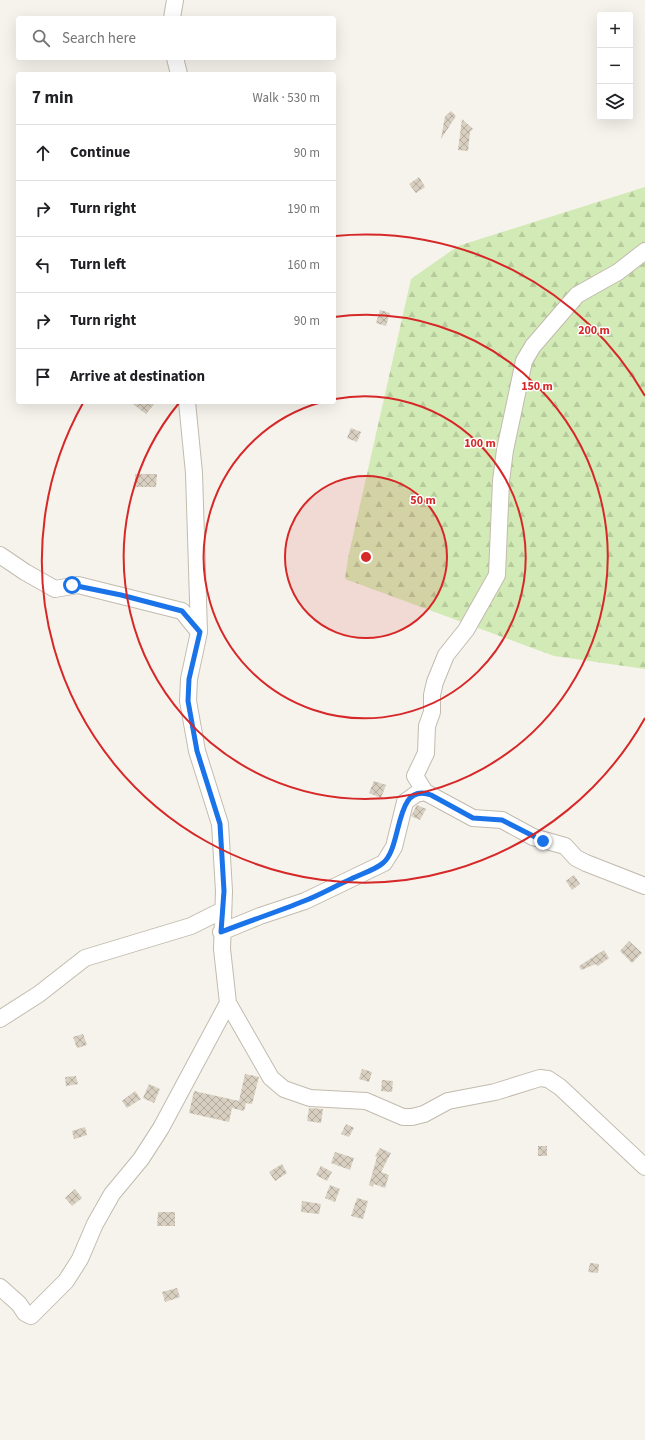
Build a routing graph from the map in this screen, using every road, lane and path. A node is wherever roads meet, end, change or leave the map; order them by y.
1 (175, 0) edge
2 (172, 16) edge
3 (176, 60) edge
4 (178, 72) edge
5 (645, 251) edge
6 (187, 404) edge
7 (0, 555) edge
8 (200, 632) junction
9 (415, 773) junction
10 (425, 792) junction
11 (405, 802) junction
12 (645, 886) edge
13 (223, 910) junction
14 (221, 932) junction
15 (228, 1002) junction
16 (0, 1019) edge
17 (645, 1167) edge
18 (0, 1287) edge

1 - 2 street
3 - 4 street
5 - 9 street
6 - 8 street
7 - 8 street
8 - 13 street
9 - 10 street
9 - 11 street
10 - 11 street
10 - 12 street
11 - 14 street
13 - 14 street
13 - 16 street
14 - 15 street
15 - 17 street
15 - 18 street

